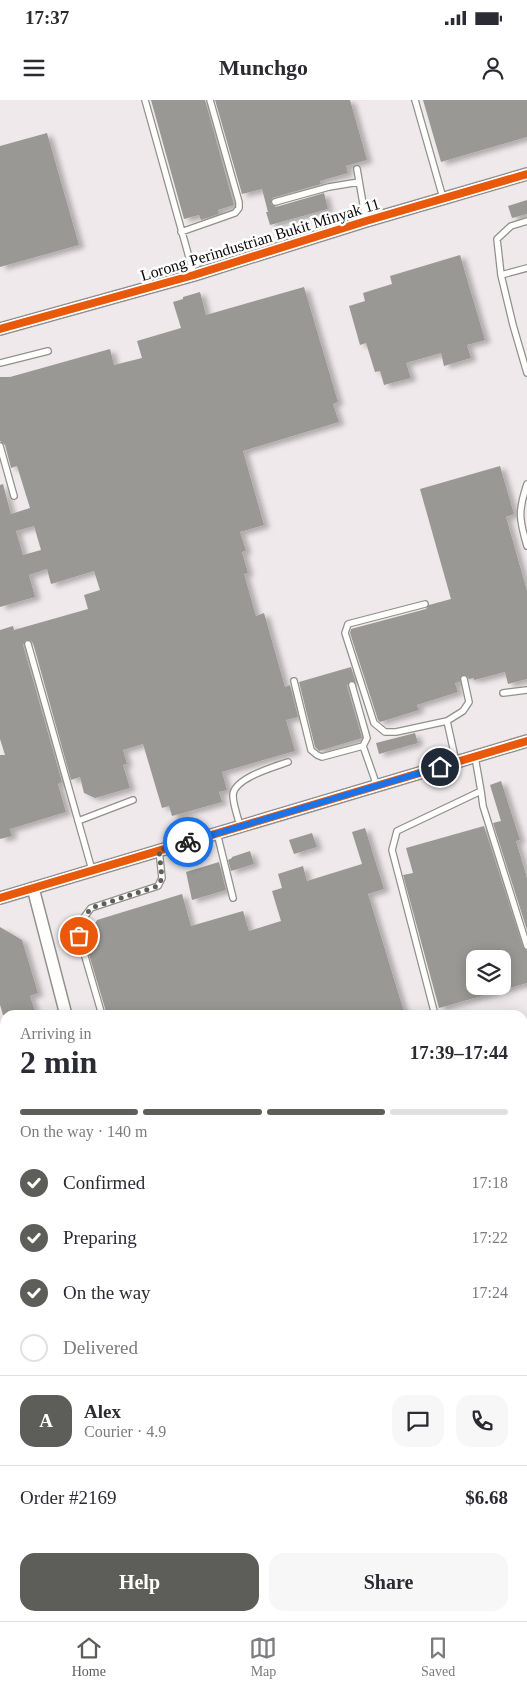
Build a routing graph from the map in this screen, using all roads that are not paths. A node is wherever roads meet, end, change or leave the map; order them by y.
1 (145, 100) edge
2 (210, 100) edge
3 (415, 100) edge
4 (357, 169) dead end
5 (527, 174) edge
6 (359, 182) junction
7 (443, 198) junction
8 (274, 202) dead end
9 (366, 220) junction
10 (527, 221) edge
11 (182, 232) junction
12 (527, 268) edge
13 (194, 275) junction
14 (501, 275) junction
15 (0, 328) edge
16 (48, 351) dead end
17 (0, 364) edge
18 (527, 373) edge
19 (0, 446) edge
20 (527, 484) edge
21 (14, 496) dead end
22 (527, 546) edge
23 (425, 604) dead end
24 (28, 644) dead end
25 (464, 680) dead end
26 (294, 681) dead end
27 (352, 685) dead end
28 (527, 690) edge
29 (503, 693) dead end
30 (447, 721) junction
31 (527, 741) edge
32 (363, 746) junction
33 (475, 756) junction
34 (288, 762) dead end
35 (456, 762) junction
36 (377, 786) junction
37 (481, 791) junction
38 (133, 800) dead end
39 (78, 820) junction
40 (240, 826) junction
41 (217, 833) junction
42 (159, 850) junction
43 (92, 870) junction
44 (33, 888) junction
45 (0, 898) edge
46 (233, 898) dead end
47 (527, 946) edge
48 (65, 1010) edge
49 (101, 1010) edge
50 (433, 1010) edge

1 - 11 lane
2 - 11 lane
3 - 7 lane
4 - 6 lane
5 - 7 street, Lorong Perindustrian Bukit Minyak 11
6 - 8 lane
6 - 9 lane
7 - 9 street, Lorong Perindustrian Bukit Minyak 11
9 - 13 street, Lorong Perindustrian Bukit Minyak 11
10 - 14 lane
11 - 13 lane
12 - 14 lane
13 - 15 street, Lorong Perindustrian Bukit Minyak 11
14 - 18 lane
16 - 17 lane
19 - 21 lane
20 - 22 lane
23 - 30 lane
24 - 39 lane
25 - 30 lane
26 - 32 lane
27 - 32 lane
28 - 29 lane
30 - 35 lane
31 - 33 street
32 - 36 lane
33 - 35 street
33 - 37 lane
34 - 40 lane
35 - 36 street
36 - 40 street
37 - 47 lane
37 - 50 lane
38 - 39 lane
39 - 43 lane
40 - 41 street
41 - 42 street
41 - 46 lane
42 - 43 street
42 - 49 lane
43 - 44 street
44 - 45 street
44 - 48 street

